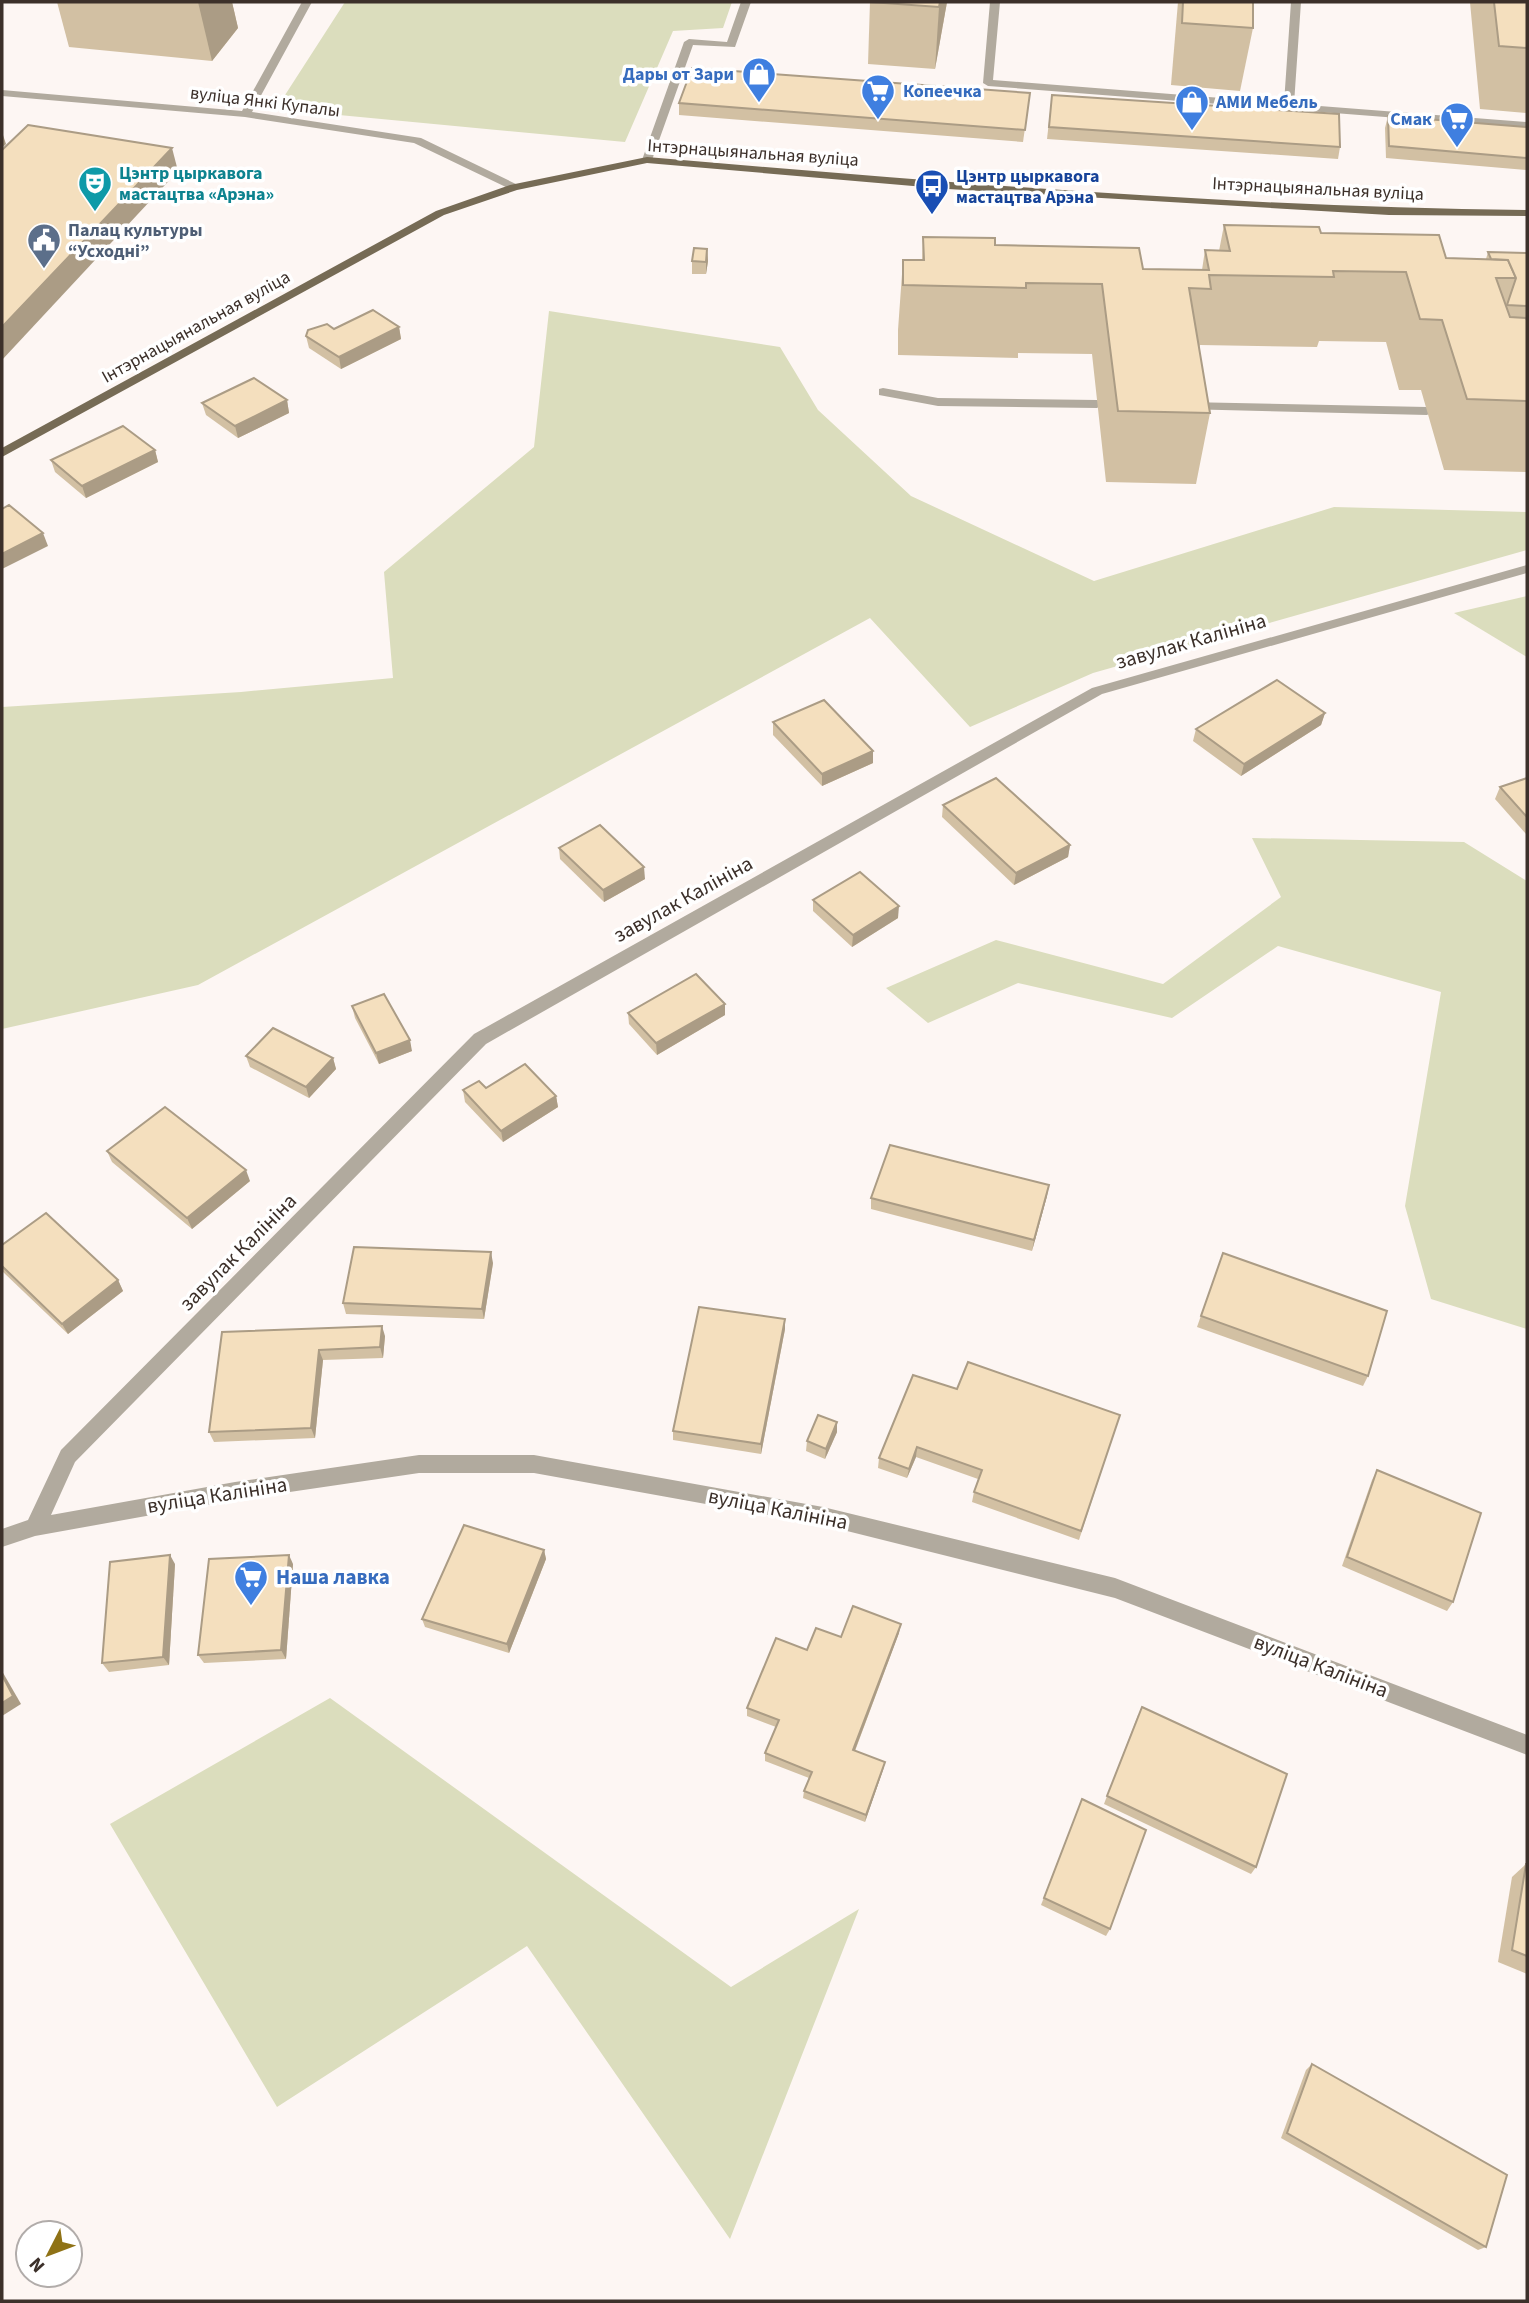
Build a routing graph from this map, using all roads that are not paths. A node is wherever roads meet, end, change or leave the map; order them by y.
1 (307, 2) edge
2 (746, 2) edge
3 (995, 2) edge
4 (1296, 2) edge
5 (2, 93) edge
6 (1289, 106) junction
7 (244, 114) junction
8 (1527, 125) edge
9 (647, 160) junction
10 (514, 187) junction
11 (1527, 213) edge
12 (883, 391) dead end
13 (1097, 404) dead end
14 (1184, 406) edge
15 (1427, 411) dead end
16 (2, 453) edge
17 (1527, 569) edge
18 (35, 1527) junction
19 (2, 1538) edge
20 (1527, 1745) edge

1 - 7 street
2 - 9 street
3 - 6 street
4 - 6 street
5 - 7 street, вуліца Янкі Купалы
6 - 8 street
7 - 10 street, вуліца Янкі Купалы
9 - 10 main road, Інтэрнацыянальная вуліца
9 - 11 main road, Інтэрнацыянальная вуліца
10 - 16 main road, Інтэрнацыянальная вуліца
12 - 13 street
14 - 15 street
17 - 18 street, завулак Калініна
18 - 19 street, вуліца Калініна
18 - 20 street, вуліца Калініна

